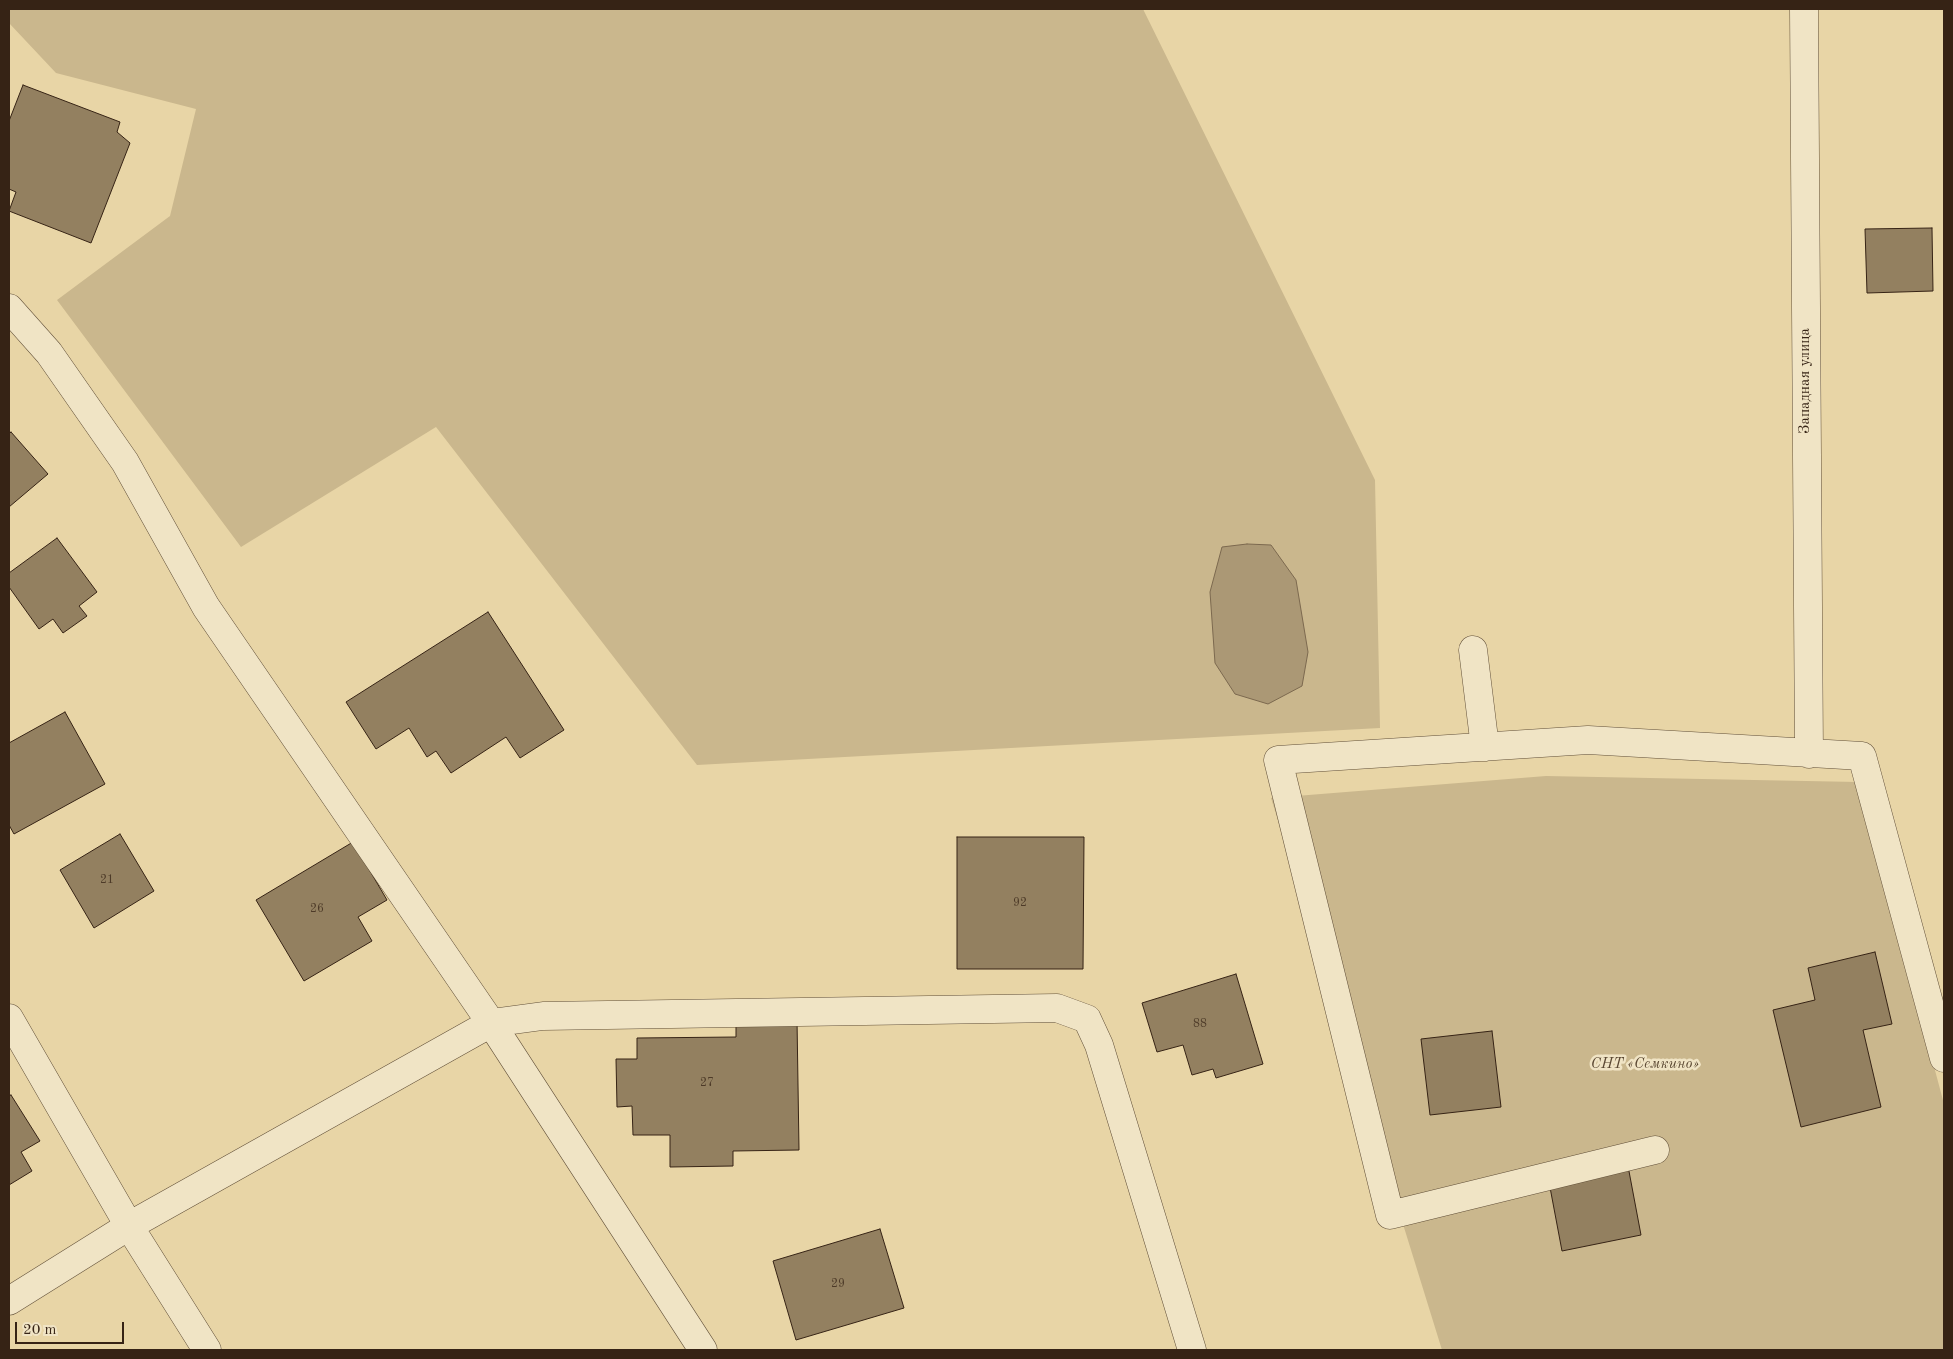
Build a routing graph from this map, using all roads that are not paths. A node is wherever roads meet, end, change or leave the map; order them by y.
1 (1804, 9) edge
2 (9, 308) edge
3 (1473, 650) dead end
4 (1484, 747) junction
5 (1809, 754) junction
6 (9, 1018) edge
7 (491, 1023) junction
8 (1944, 1058) edge
9 (1655, 1150) dead end
10 (130, 1226) junction
11 (9, 1301) edge
12 (206, 1350) edge
13 (703, 1350) edge
14 (1192, 1350) edge

1 - 5 street, Западная улица
2 - 7 street
3 - 4 street
4 - 5 street
4 - 9 street
5 - 8 street
6 - 10 street
7 - 10 street
7 - 13 street
7 - 14 street
10 - 11 street
10 - 12 street

